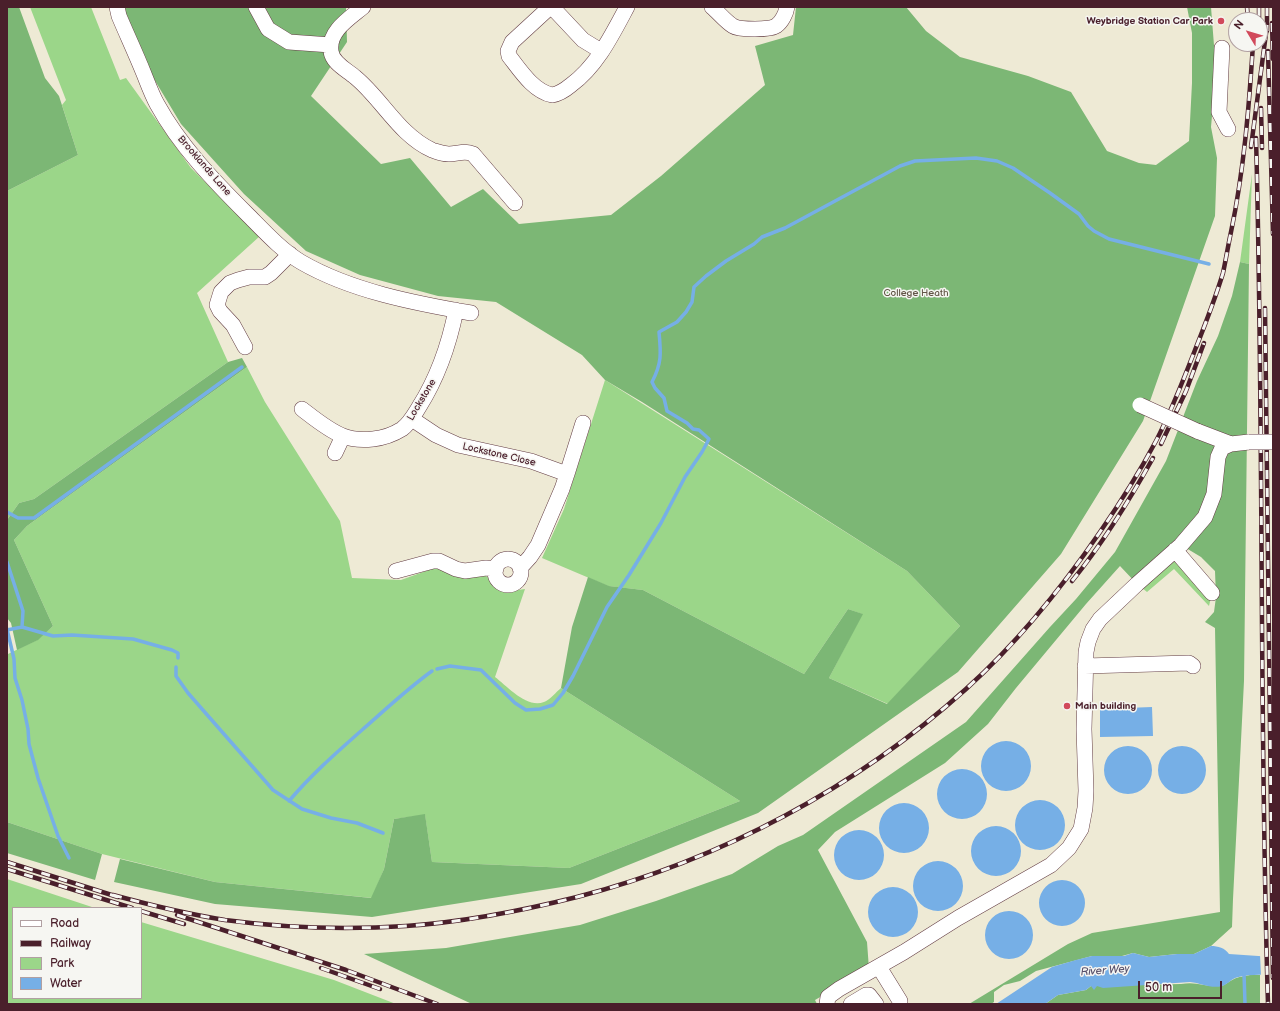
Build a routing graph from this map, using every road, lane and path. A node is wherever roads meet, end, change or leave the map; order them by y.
1 (117, 7) edge
2 (256, 7) edge
3 (363, 7) edge
4 (551, 7) edge
5 (627, 7) edge
6 (712, 7) edge
7 (787, 7) edge
8 (331, 45) junction
9 (1222, 48) dead end
10 (601, 51) junction
11 (1228, 129) dead end
12 (515, 203) dead end
13 (290, 254) junction
14 (456, 310) junction
15 (471, 313) dead end
16 (245, 347) dead end
17 (1140, 406) dead end
18 (302, 409) dead end
19 (412, 419) junction
20 (583, 423) dead end
21 (343, 436) junction
22 (1273, 442) edge
23 (1231, 444) junction
24 (335, 453) dead end
25 (567, 474) junction
26 (1175, 550) junction
27 (396, 571) dead end
28 (1212, 593) dead end
29 (1085, 666) junction
30 (1193, 666) dead end
31 (904, 952) junction
32 (879, 966) junction
33 (891, 986) junction
34 (900, 1001) dead end
35 (827, 1004) edge
36 (851, 1004) edge
37 (876, 1004) edge

1 - 13 street, Brooklands Lane
2 - 8 street
3 - 8 street
4 - 10 street
4 - 10 street
5 - 10 street
6 - 7 street
8 - 12 street
9 - 11 street
13 - 14 street
13 - 16 street
14 - 15 street
14 - 19 street, Lockstone
17 - 23 street, bridge
18 - 21 street, Lockstone
19 - 21 street, Lockstone
19 - 25 street, Lockstone Close
20 - 25 street
21 - 24 street
22 - 23 street, bridge
23 - 26 street
25 - 27 street
26 - 28 street
26 - 29 street
29 - 30 street
29 - 31 street
31 - 32 street
31 - 33 street
32 - 33 street
32 - 35 street
33 - 34 street
36 - 37 street

